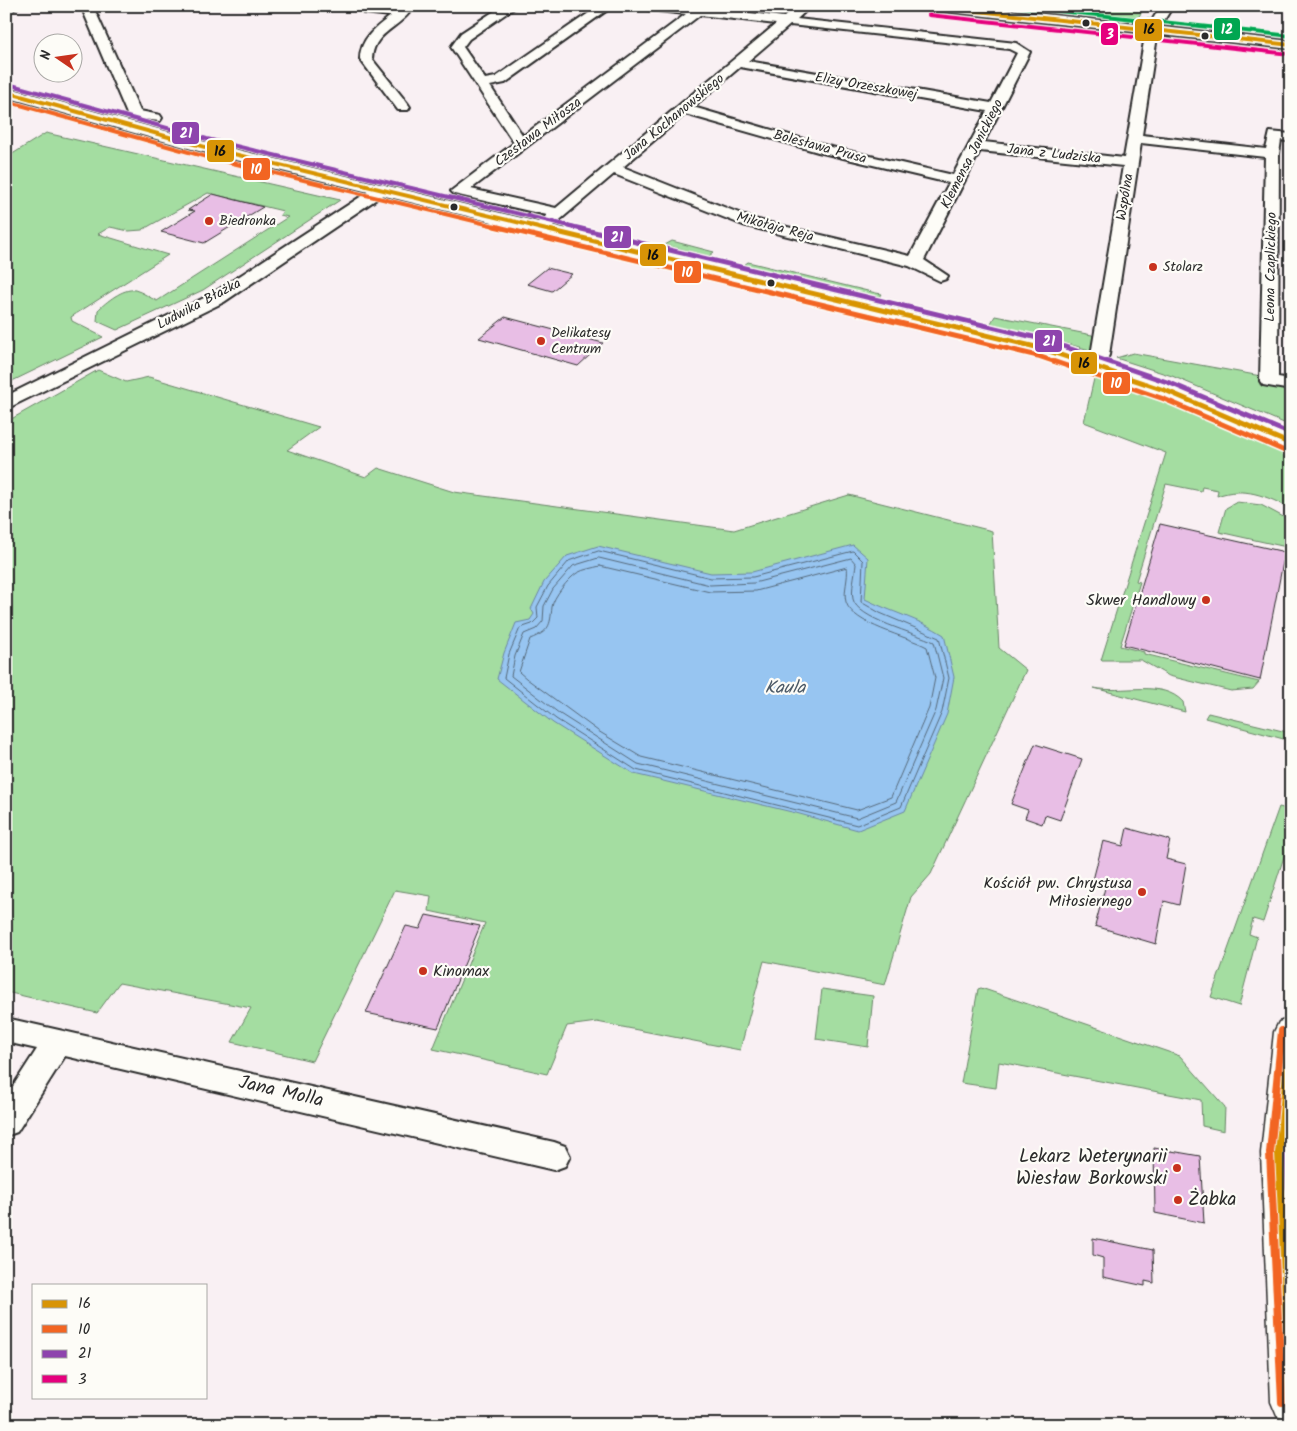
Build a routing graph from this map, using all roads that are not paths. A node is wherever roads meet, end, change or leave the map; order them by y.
1 (14, 6) edge
2 (87, 6) edge
3 (366, 6) edge
4 (511, 6) edge
5 (607, 6) edge
6 (648, 6) edge
7 (805, 6) edge
8 (930, 6) edge
9 (1167, 6) edge
10 (6, 10) edge
11 (698, 12) junction
12 (786, 22) junction
13 (1152, 30) junction
14 (1291, 45) edge
15 (738, 63) junction
16 (481, 84) junction
17 (6, 92) edge
18 (403, 107) dead end
19 (995, 108) junction
20 (683, 109) junction
21 (134, 114) junction
22 (155, 118) dead end
23 (114, 123) junction
24 (1134, 138) junction
25 (1291, 138) edge
26 (522, 144) junction
27 (976, 146) junction
28 (1272, 154) junction
29 (1131, 163) junction
30 (613, 168) junction
31 (959, 180) junction
32 (382, 189) junction
33 (559, 213) junction
34 (542, 227) junction
35 (915, 262) junction
36 (940, 276) dead end
37 (1096, 365) junction
38 (1291, 385) edge
39 (6, 403) edge
40 (1291, 444) edge
41 (6, 1030) edge
42 (1291, 1032) edge
43 (57, 1043) junction
44 (6, 1123) edge
45 (554, 1156) dead end
46 (1285, 1183) edge
47 (1291, 1402) edge

1 - 10 street
2 - 21 street
3 - 18 street
4 - 16 street
5 - 16 street
6 - 11 street
7 - 12 street, Jana Kochanowskiego
8 - 13 street
9 - 13 street
11 - 12 street
11 - 26 street, Czesława Miłosza
12 - 15 street, Jana Kochanowskiego
12 - 19 street, Klemensa Janickiego
13 - 14 street
13 - 24 street, Wspólna
15 - 19 street, Elizy Orzeszkowej
15 - 20 street, Jana Kochanowskiego
16 - 26 street
17 - 23 street
19 - 27 street, Klemensa Janickiego
20 - 30 street, Jana Kochanowskiego
20 - 31 street, Bolesława Prusa
21 - 22 street
21 - 23 street
23 - 32 street
24 - 28 street
24 - 29 street, Wspólna
25 - 28 street, Leona Czaplickiego
26 - 33 street, Czesława Miłosza
27 - 29 street, Jana z Ludziska
27 - 31 street, Klemensa Janickiego
28 - 38 street, Leona Czaplickiego
29 - 37 street, Wspólna
30 - 33 street, Jana Kochanowskiego
30 - 35 street, Mikołaja Reja
31 - 35 street, Klemensa Janickiego
32 - 34 street
32 - 39 street, Ludwika Błażka
33 - 34 street, Jana Kochanowskiego
34 - 37 street
35 - 36 street, Mikołaja Reja
37 - 40 street
41 - 43 street, Jana Molla
42 - 46 street
43 - 44 street
43 - 45 street, Jana Molla
46 - 47 street

